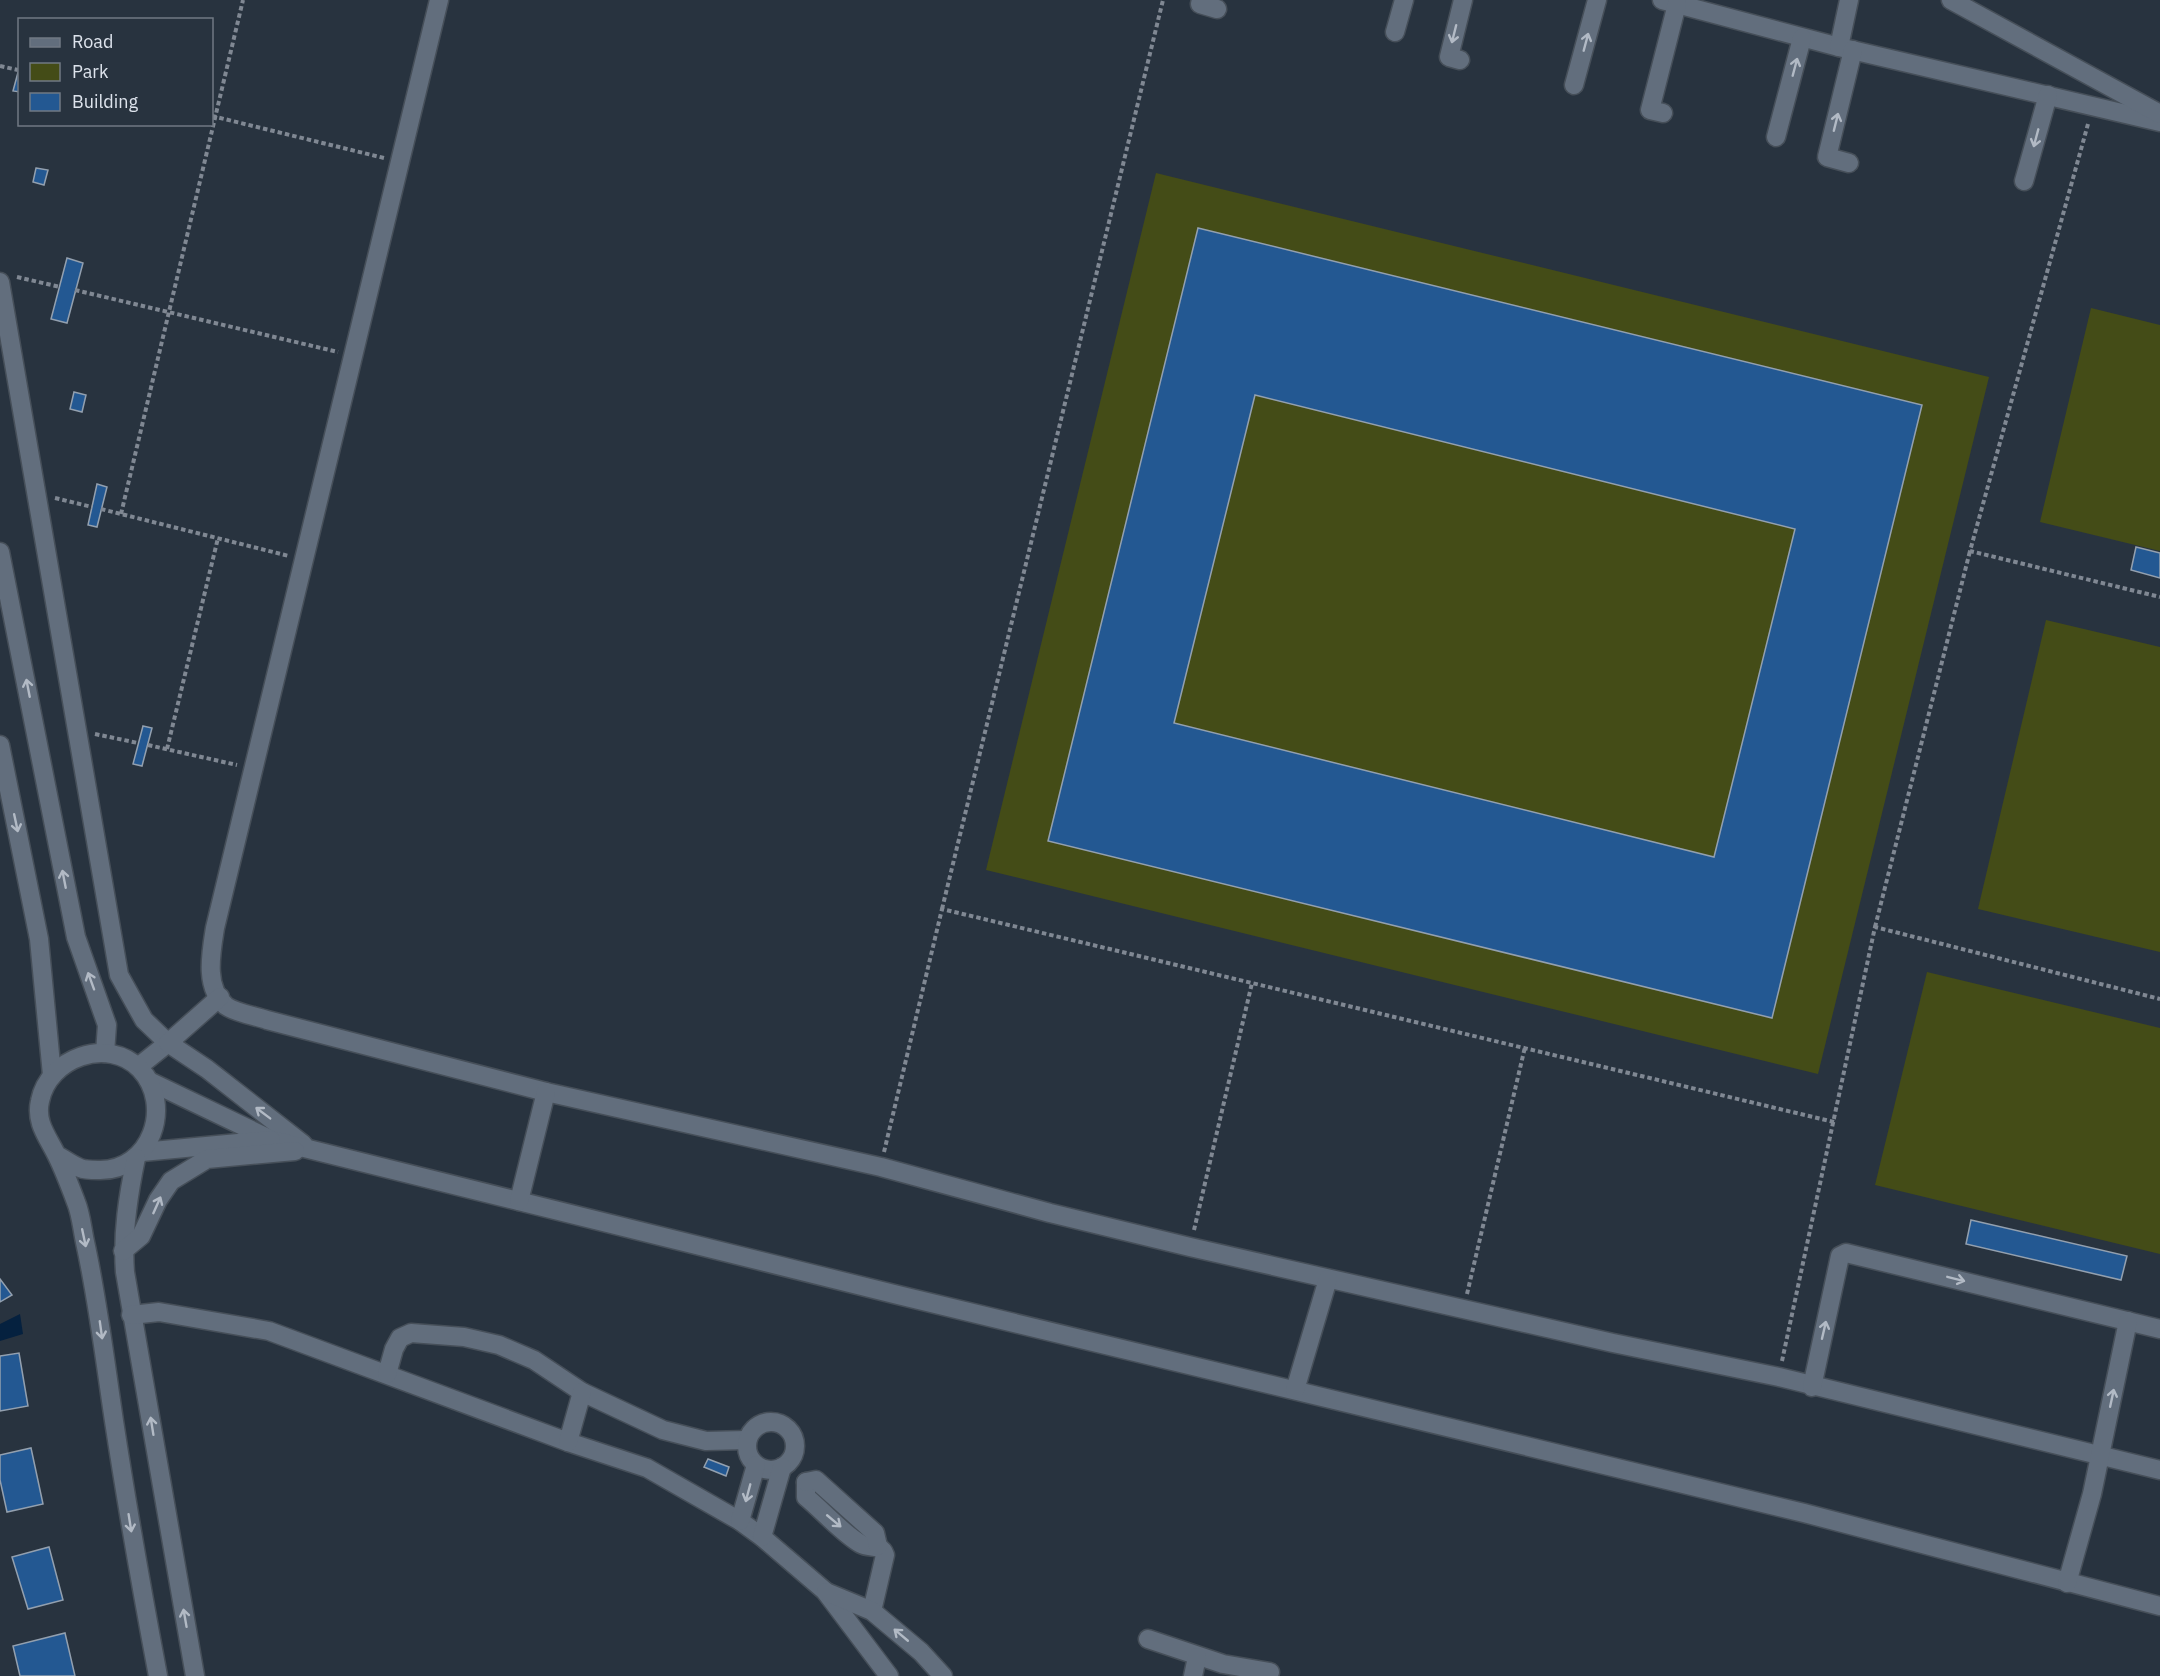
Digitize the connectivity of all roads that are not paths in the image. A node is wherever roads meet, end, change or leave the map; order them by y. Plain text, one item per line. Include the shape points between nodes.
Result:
1 (439, 0) edge
2 (1201, 0) edge
3 (1404, 0) edge
4 (1463, 0) edge
5 (1597, 0) edge
6 (1849, 0) edge
7 (1951, 0) edge
8 (1670, 2) edge
9 (1217, 9) dead end
10 (1395, 32) dead end
11 (1802, 38) junction
12 (1846, 49) junction
13 (1460, 60) dead end
14 (1574, 85) dead end
15 (2048, 95) junction
16 (1662, 113) dead end
17 (2160, 114) edge
18 (2160, 122) edge
19 (1776, 137) dead end
20 (1849, 163) dead end
21 (2024, 181) dead end
22 (5, 279) edge
23 (0, 552) edge
24 (0, 745) edge
25 (220, 998) junction
26 (168, 1042) junction
27 (105, 1053) junction
28 (144, 1074) junction
29 (52, 1075) junction
30 (546, 1092) junction
31 (273, 1140) junction
32 (309, 1149) junction
33 (57, 1155) junction
34 (139, 1155) junction
35 (519, 1201) junction
36 (123, 1251) junction
37 (1328, 1279) junction
38 (131, 1315) junction
39 (2128, 1321) junction
40 (2160, 1329) edge
41 (387, 1374) junction
42 (1812, 1387) junction
43 (1295, 1390) junction
44 (582, 1392) junction
45 (747, 1440) junction
46 (568, 1442) junction
47 (2099, 1456) junction
48 (756, 1465) junction
49 (785, 1465) junction
50 (2160, 1470) edge
51 (740, 1521) junction
52 (762, 1537) junction
53 (2067, 1583) junction
54 (825, 1591) junction
55 (2160, 1606) edge
56 (872, 1611) junction
57 (1148, 1639) dead end
58 (1197, 1656) junction
59 (1222, 1670) edge
60 (1270, 1672) dead end
61 (158, 1676) edge
62 (195, 1676) edge
63 (889, 1676) edge
64 (943, 1676) edge
65 (1193, 1676) edge

1 - 25 street via 212,947 213,990
2 - 9 street via 1200,4
3 - 10 street
4 -> 13 street via 1449,57
14 -> 5 street
6 - 12 street
7 - 17 street
8 - 11 street
8 - 16 street via 1650,110
11 - 12 street
19 -> 11 street
12 - 15 street
20 -> 12 street via 1827,158
15 - 18 street
15 -> 21 street
22 - 26 street via 36,494 118,975 144,1020
27 -> 23 street via 107,1025 76,937
24 -> 29 street via 39,939
25 - 26 street
25 - 30 street via 227,1007 267,1020
26 - 28 street
32 -> 26 street
27 - 28 street via 129,1061
27 - 29 street via 74,1057
28 - 31 street
28 - 34 street via 158,1105 155,1130
29 - 33 street via 40,1101 41,1130
30 - 35 street
30 - 37 street via 881,1167 1050,1213
31 - 32 street
31 - 34 street
32 - 35 street
36 -> 32 street via 141,1236 171,1181 207,1159
33 - 34 street via 81,1169 110,1170
33 -> 61 street via 77,1204 92,1272 132,1540
34 - 36 street via 128,1197
35 - 43 street
36 - 38 street
37 - 42 street
37 - 43 street
38 - 41 street via 159,1312 269,1331
62 -> 38 street
39 - 40 street
42 -> 39 street via 1840,1256 1846,1253
47 -> 39 street
41 - 44 street via 400,1338 411,1333 465,1337 499,1345 534,1360
41 - 46 street
42 - 47 street
43 - 53 street via 1804,1512
44 - 45 street via 663,1430 706,1441
44 - 46 street
45 - 48 street via 748,1454
45 - 49 street via 759,1424 780,1423 794,1438 795,1451
46 - 51 street via 647,1468
47 - 50 street
47 - 53 street
48 - 49 street via 768,1470
48 -> 51 street
49 - 52 street
49 - 56 street via 806,1482 806,1497 861,1544 878,1546 885,1555
51 - 52 street
52 - 54 street
53 - 55 street
54 - 56 street
54 - 63 street
64 -> 56 street
57 - 58 street
58 - 59 street
58 - 65 street
59 - 60 street

